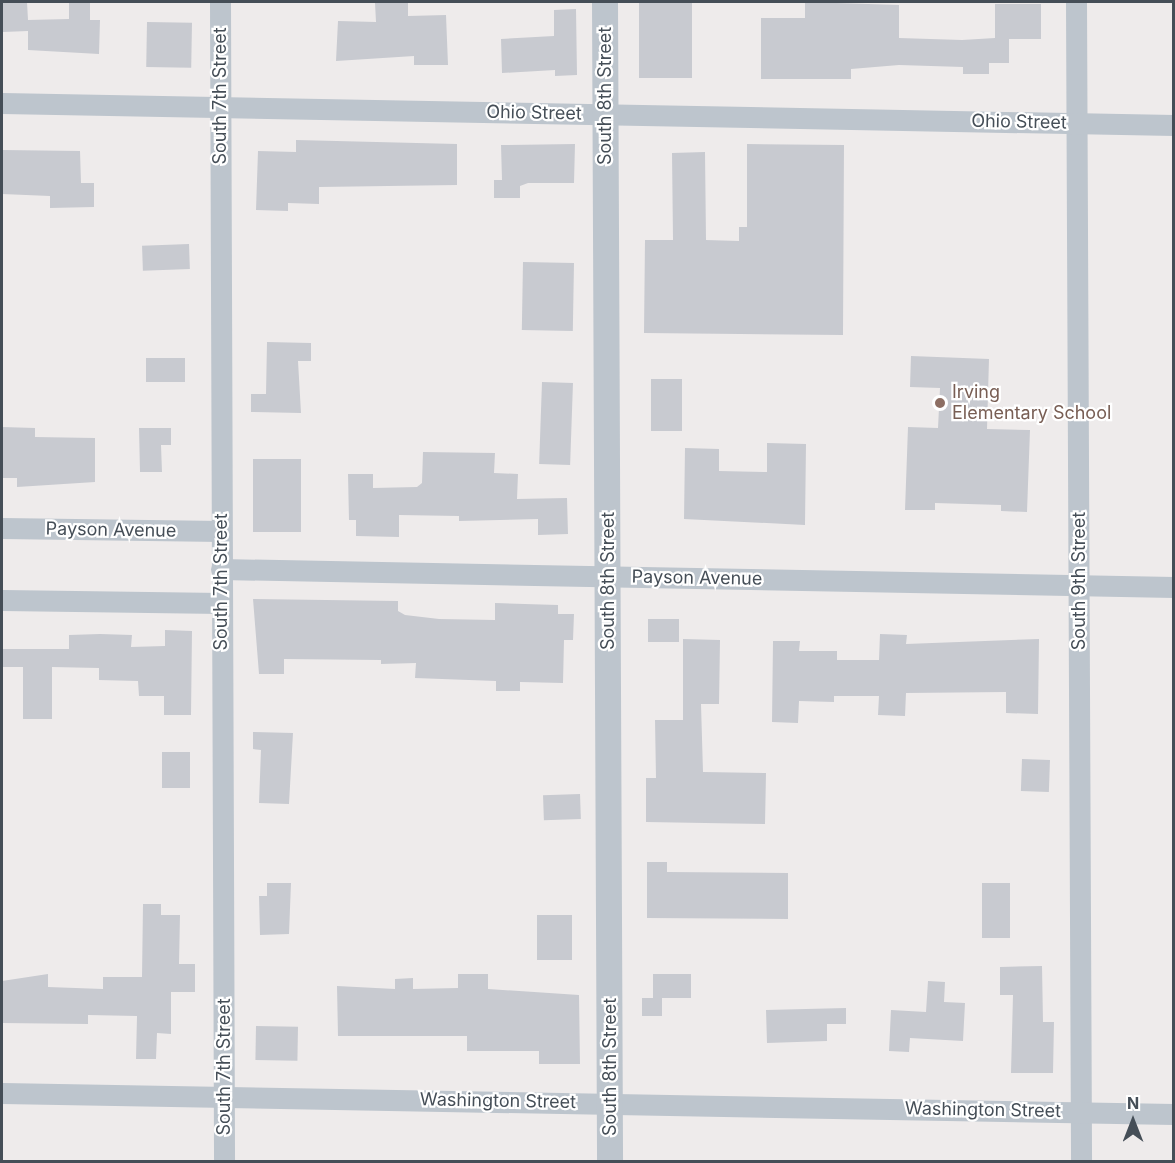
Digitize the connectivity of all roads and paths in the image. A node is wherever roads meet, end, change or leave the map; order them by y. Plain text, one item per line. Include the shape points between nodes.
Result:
1 (220, 2) edge
2 (605, 2) edge
3 (1076, 2) edge
4 (2, 103) edge
5 (220, 107) junction
6 (605, 114) junction
7 (1077, 124) junction
8 (1173, 125) edge
9 (2, 528) edge
10 (221, 531) junction
11 (221, 569) junction
12 (608, 576) junction
13 (1079, 586) junction
14 (1173, 587) edge
15 (2, 600) edge
16 (221, 603) junction
17 (2, 1092) edge
18 (224, 1097) junction
19 (610, 1104) junction
20 (1081, 1112) junction
21 (1173, 1114) edge
22 (224, 1161) edge
23 (610, 1161) edge
24 (1081, 1161) edge

1 - 5 street, South 7th Street
2 - 6 street, South 8th Street
3 - 7 street, South 9th Street
4 - 5 street, Ohio Street
5 - 6 street, Ohio Street
5 - 10 street, South 7th Street
6 - 7 street, Ohio Street
6 - 12 street, South 8th Street
7 - 8 street, Ohio Street
7 - 13 street, South 9th Street
9 - 10 street, Payson Avenue
10 - 11 street, South 7th Street
11 - 12 street, Payson Avenue
11 - 16 street, South 7th Street
12 - 13 street, Payson Avenue
12 - 19 street, South 8th Street
13 - 14 street, Payson Avenue
13 - 20 street, South 9th Street
15 - 16 street
16 - 18 street, South 7th Street
17 - 18 street, Washington Street
18 - 19 street, Washington Street
18 - 22 street, South 7th Street
19 - 20 street, Washington Street
19 - 23 street, South 8th Street
20 - 21 street, Washington Street
20 - 24 street, South 9th Street

